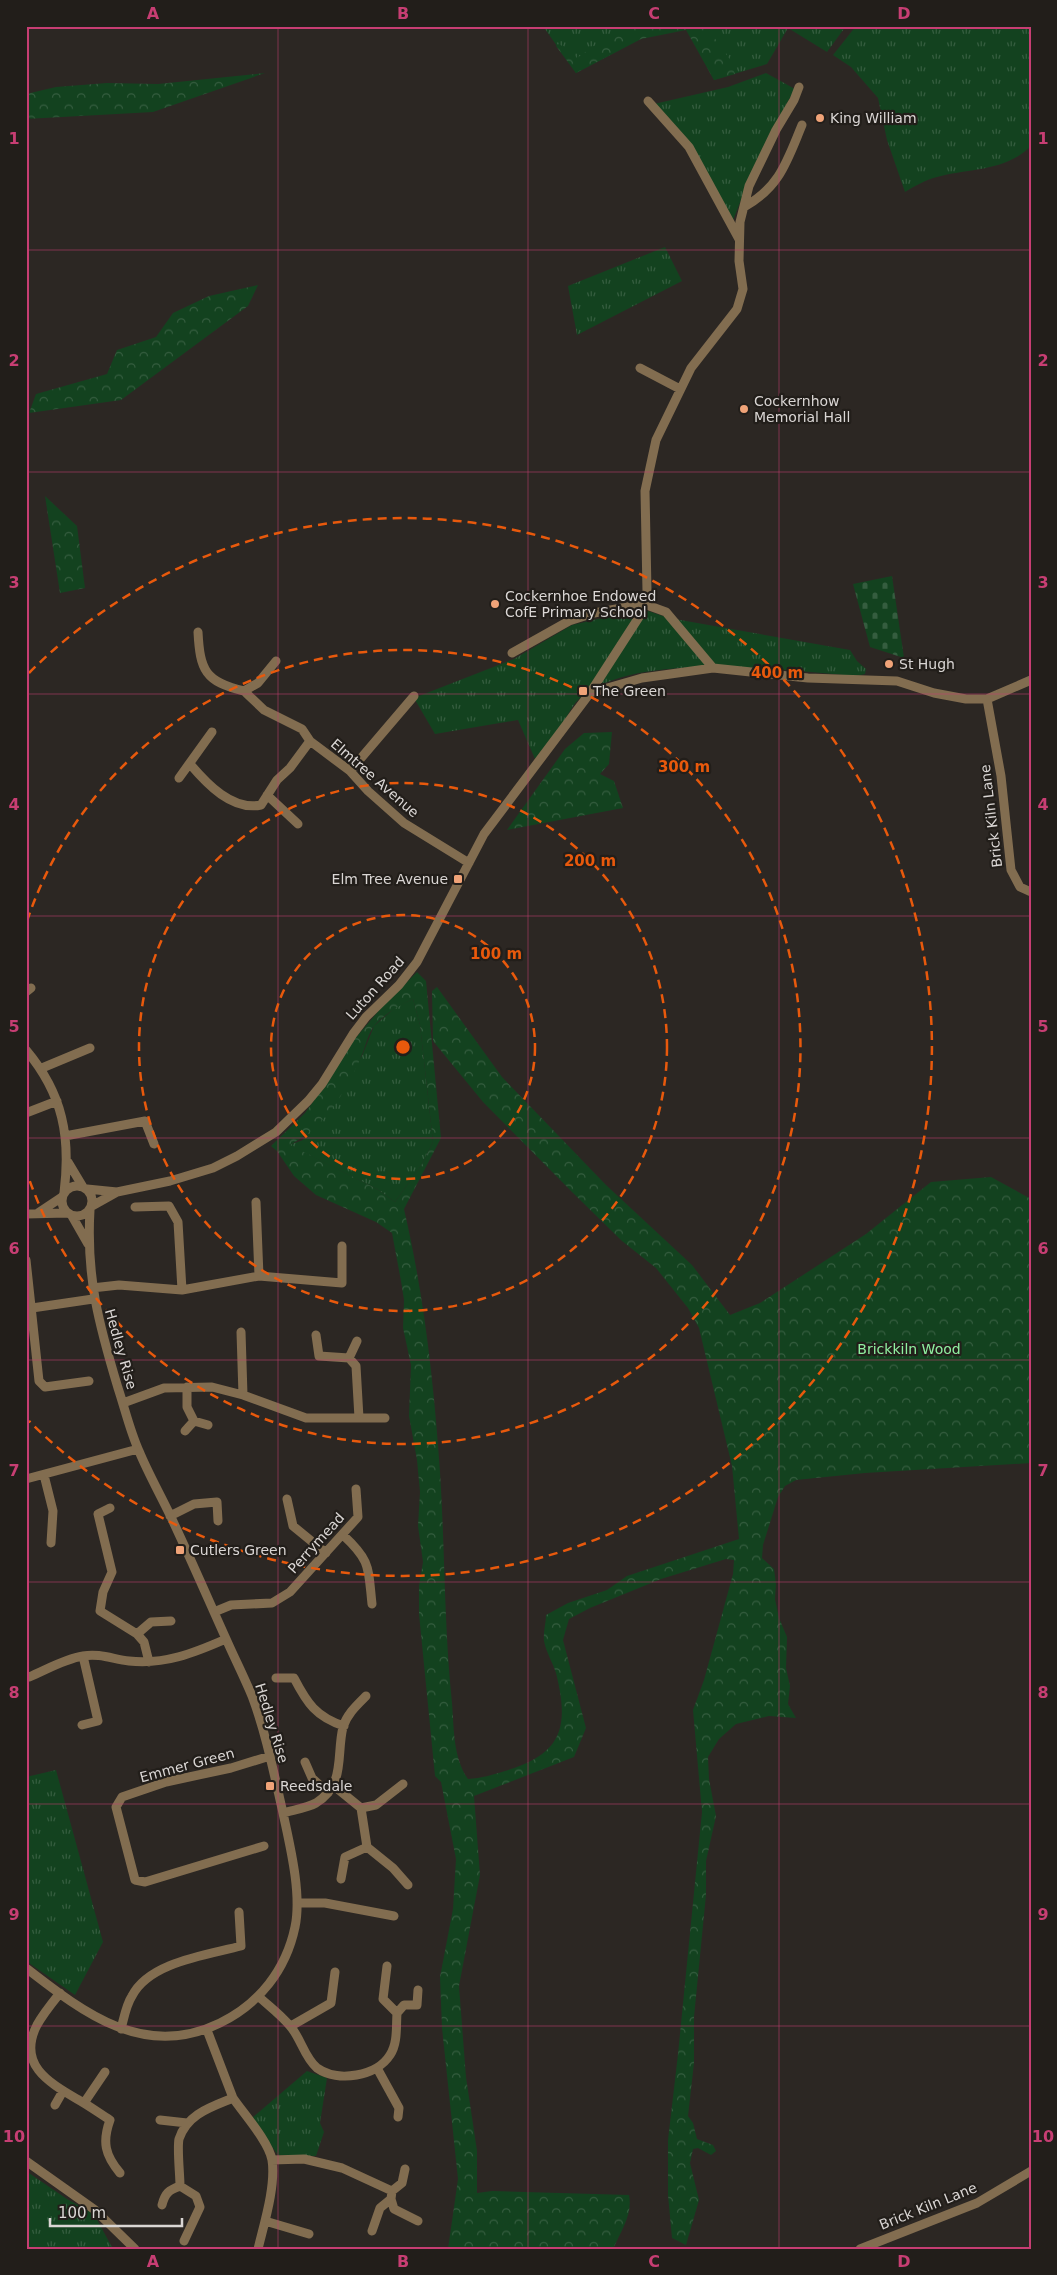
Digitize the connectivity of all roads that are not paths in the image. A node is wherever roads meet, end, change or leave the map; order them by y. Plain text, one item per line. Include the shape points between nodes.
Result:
1 (799, 87) dead end
2 (648, 101) dead end
3 (802, 125) dead end
4 (744, 207) junction
5 (739, 239) junction
6 (640, 368) dead end
7 (680, 389) junction
8 (644, 604) junction
9 (198, 632) dead end
10 (512, 654) dead end
11 (276, 661) dead end
12 (713, 668) junction
13 (1031, 680) edge
14 (244, 691) junction
15 (590, 693) junction
16 (414, 696) dead end
17 (986, 699) junction
18 (212, 732) dead end
19 (310, 741) junction
20 (190, 764) junction
21 (350, 770) junction
22 (179, 778) dead end
23 (267, 795) junction
24 (298, 824) dead end
25 (469, 862) junction
26 (1031, 892) edge
27 (90, 1048) dead end
28 (26, 1050) edge
29 (42, 1068) junction
30 (57, 1101) junction
31 (26, 1113) edge
32 (65, 1136) junction
33 (154, 1144) dead end
34 (68, 1162) junction
35 (85, 1188) junction
36 (117, 1192) junction
37 (63, 1195) junction
38 (256, 1202) dead end
39 (135, 1207) dead end
40 (91, 1208) junction
41 (38, 1213) junction
42 (26, 1214) edge
43 (70, 1215) junction
44 (88, 1244) junction
45 (342, 1246) dead end
46 (26, 1260) edge
47 (259, 1276) junction
48 (92, 1288) junction
49 (182, 1290) junction
50 (93, 1299) junction
51 (32, 1308) junction
52 (241, 1332) dead end
53 (316, 1335) dead end
54 (357, 1341) dead end
55 (350, 1358) junction
56 (89, 1382) dead end
57 (186, 1387) junction
58 (243, 1395) junction
59 (123, 1403) junction
60 (359, 1418) junction
61 (385, 1418) dead end
62 (194, 1421) junction
63 (208, 1425) dead end
64 (185, 1431) dead end
65 (138, 1449) junction
66 (44, 1475) junction
67 (26, 1479) edge
68 (356, 1489) dead end
69 (287, 1499) dead end
70 (110, 1508) dead end
71 (170, 1516) junction
72 (218, 1521) dead end
73 (343, 1535) junction
74 (51, 1543) dead end
75 (326, 1553) junction
76 (372, 1604) dead end
77 (214, 1612) junction
78 (171, 1621) dead end
79 (137, 1634) junction
80 (226, 1639) junction
81 (83, 1656) junction
82 (149, 1662) junction
83 (27, 1677) edge
84 (276, 1678) dead end
85 (366, 1696) dead end
86 (82, 1725) dead end
87 (344, 1726) junction
88 (270, 1756) junction
89 (305, 1762) dead end
90 (403, 1784) dead end
91 (331, 1790) junction
92 (361, 1808) junction
93 (283, 1813) junction
94 (264, 1846) dead end
95 (367, 1846) junction
96 (341, 1879) dead end
97 (408, 1885) dead end
98 (297, 1903) junction
99 (239, 1912) dead end
100 (394, 1916) dead end
101 (387, 1966) dead end
102 (26, 1968) edge
103 (335, 1972) dead end
104 (418, 1990) dead end
105 (60, 1993) junction
106 (259, 1996) junction
107 (396, 2013) junction
108 (291, 2026) junction
109 (121, 2029) junction
110 (206, 2030) junction
111 (29, 2042) edge
112 (377, 2068) junction
113 (105, 2072) dead end
114 (63, 2091) junction
115 (233, 2098) junction
116 (84, 2103) junction
117 (55, 2105) dead end
118 (398, 2117) dead end
119 (160, 2120) dead end
120 (187, 2123) junction
121 (272, 2160) junction
122 (26, 2161) edge
123 (405, 2170) dead end
124 (1031, 2171) edge
125 (120, 2173) dead end
126 (180, 2186) junction
127 (391, 2195) junction
128 (162, 2205) dead end
129 (265, 2221) junction
130 (418, 2221) dead end
131 (372, 2231) dead end
132 (309, 2234) dead end
133 (184, 2241) dead end
134 (135, 2249) edge
135 (258, 2249) edge
136 (860, 2249) edge

1 - 4 street via 757,170
2 - 5 street via 689,147
3 - 4 street via 774,184 760,198
4 - 5 street
5 - 7 street, Luton Road via 743,289 737,309 691,368
6 - 7 street
7 - 8 street, Luton Road via 656,440 645,491 647,591
8 - 10 street via 569,621
8 - 12 street via 666,612
8 - 15 street, Luton Road
9 - 14 street via 199,659 215,682
11 - 14 street via 258,683
12 - 15 street via 636,679
12 - 17 street via 808,678 897,681 950,698
13 - 17 street
14 - 19 street, Elmtree Avenue via 264,710 302,728
15 - 25 street, Luton Road via 504,806
16 - 21 street
17 - 26 street, Brick Kiln Lane via 1001,776 1011,870 1020,888
18 - 20 street
19 - 21 street, Elmtree Avenue
19 - 23 street
20 - 22 street
20 - 23 street via 205,782 229,799 249,807 260,805
21 - 25 street, Elmtree Avenue via 404,823
23 - 24 street
25 - 36 street, Luton Road via 417,962 400,985 352,1034 322,1084 293,1118 264,1140 213,1168
27 - 29 street
28 - 29 street
29 - 30 street
30 - 31 street
30 - 32 street
32 - 33 street via 145,1122
32 - 34 street
34 - 35 street
34 - 37 street
35 - 36 street
35 - 37 street via 70,1188
35 - 40 street via 92,1199
36 - 40 street
37 - 41 street
37 - 43 street via 62,1206
38 - 47 street
39 - 49 street via 170,1206 178,1222
40 - 43 street via 82,1216
40 - 44 street, Hedley Rise
41 - 42 street
41 - 43 street
43 - 44 street, Hedley Rise
44 - 48 street, Hedley Rise
45 - 47 street via 342,1283
46 - 51 street
47 - 49 street
48 - 49 street via 119,1285
48 - 50 street, Hedley Rise
50 - 51 street
50 - 59 street, Hedley Rise
51 - 56 street via 39,1381 45,1387
52 - 58 street
53 - 55 street via 319,1356
54 - 55 street
55 - 60 street via 356,1366
57 - 58 street via 212,1387
57 - 59 street via 164,1388
57 - 62 street via 187,1407
58 - 60 street via 306,1418
59 - 65 street, Hedley Rise
60 - 61 street
62 - 63 street
62 - 64 street
65 - 66 street
65 - 71 street, Hedley Rise
66 - 67 street
66 - 74 street via 53,1511
68 - 73 street, Perrymead via 358,1517
69 - 75 street via 293,1526
70 - 79 street via 98,1514 112,1572 103,1592 100,1611
71 - 72 street via 194,1504 217,1502
71 - 77 street, Hedley Rise
73 - 75 street, Perrymead
73 - 76 street via 362,1552 369,1570
75 - 77 street, Perrymead via 290,1592 272,1603 231,1604
77 - 80 street, Hedley Rise
78 - 79 street via 151,1622
79 - 82 street via 144,1642
80 - 82 street via 173,1660
80 - 88 street, Hedley Rise via 252,1696
81 - 82 street
81 - 83 street
81 - 86 street via 98,1721
84 - 87 street via 294,1678 305,1701 326,1720
85 - 87 street via 352,1709
87 - 91 street
88 - 93 street, Hedley Rise
88 - 94 street, Emmer Green via 166,1782 122,1797 116,1807 135,1880 145,1882
89 - 91 street via 312,1778
90 - 92 street via 376,1805
91 - 92 street
91 - 93 street via 314,1804
92 - 95 street
93 - 98 street, Hedley Rise
95 - 96 street via 345,1857
95 - 97 street
98 - 100 street via 325,1903
98 - 106 street, Hedley Rise via 288,1952 276,1976
99 - 109 street via 241,1946 178,1963 152,1974 132,1995
101 - 107 street via 383,1999
102 - 105 street, Hedley Rise
103 - 108 street via 331,2003
104 - 107 street via 417,2005 404,2005
105 - 109 street, Hedley Rise via 88,2014
105 - 111 street
106 - 108 street
106 - 110 street, Hedley Rise via 236,2015
107 - 112 street via 396,2039 390,2054
108 - 112 street via 307,2056 318,2068 354,2076
109 - 110 street, Hedley Rise via 146,2035 181,2036
110 - 115 street
111 - 114 street via 37,2069
112 - 118 street via 399,2108
113 - 116 street
114 - 116 street
114 - 117 street
115 - 120 street via 198,2113
115 - 121 street
116 - 125 street via 110,2120 105,2134 108,2158
119 - 120 street
120 - 126 street via 179,2140
121 - 127 street via 304,2158 342,2168
121 - 129 street
122 - 134 street via 96,2210
123 - 127 street via 402,2183
124 - 136 street, Brick Kiln Lane via 977,2202
126 - 128 street via 169,2190
126 - 133 street via 196,2196 200,2207
127 - 130 street via 394,2209
127 - 131 street via 380,2208
129 - 132 street
129 - 135 street

